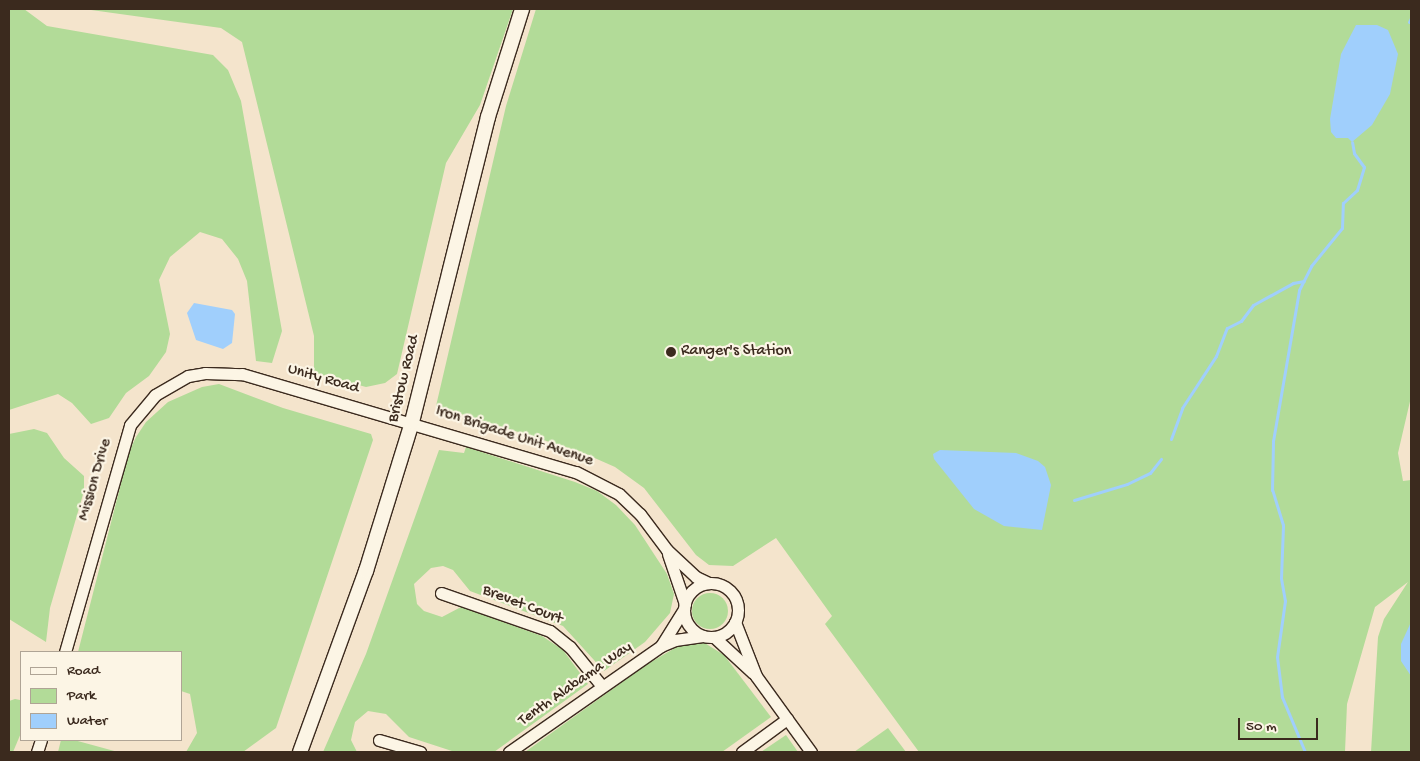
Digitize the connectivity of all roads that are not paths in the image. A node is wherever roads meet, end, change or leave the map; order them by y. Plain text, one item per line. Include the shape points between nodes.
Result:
1 (522, 9) edge
2 (223, 372) joint
3 (412, 422) junction
4 (666, 550) junction
5 (709, 583) junction
6 (441, 594) dead end
7 (684, 606) junction
8 (735, 622) junction
9 (709, 637) junction
10 (661, 646) junction
11 (65, 651) edge
12 (756, 676) junction
13 (601, 685) junction
14 (787, 719) junction
15 (379, 740) dead end
16 (300, 752) edge
17 (420, 752) edge
18 (509, 752) edge
19 (742, 752) edge
20 (811, 752) edge

1 - 3 main road, Bristow Road via 488,117
2 - 3 street, Unity Road via 242,374
2 - 11 street, Mission Drive via 188,376 172,384 155,395 130,425
3 - 4 street, Iron Brigade Unit Avenue via 597,481 619,494 640,514
3 - 16 main road, Bristow Road via 366,571
4 - 5 street, Iron Brigade Unit Avenue via 687,570
4 - 7 street, Iron Brigade Unit Avenue
5 - 7 street via 694,589
5 - 8 street via 720,585 734,596 738,610
6 - 13 street, Brevet Court via 550,631 570,647
7 - 9 street via 690,628
7 - 10 street, Tenth Alabama Way
8 - 9 street via 730,630
8 - 12 street
9 - 10 street, Tenth Alabama Way via 675,640
9 - 12 street
10 - 13 street, Tenth Alabama Way
12 - 14 street
13 - 18 street, Tenth Alabama Way
14 - 19 street
14 - 20 street
15 - 17 street

